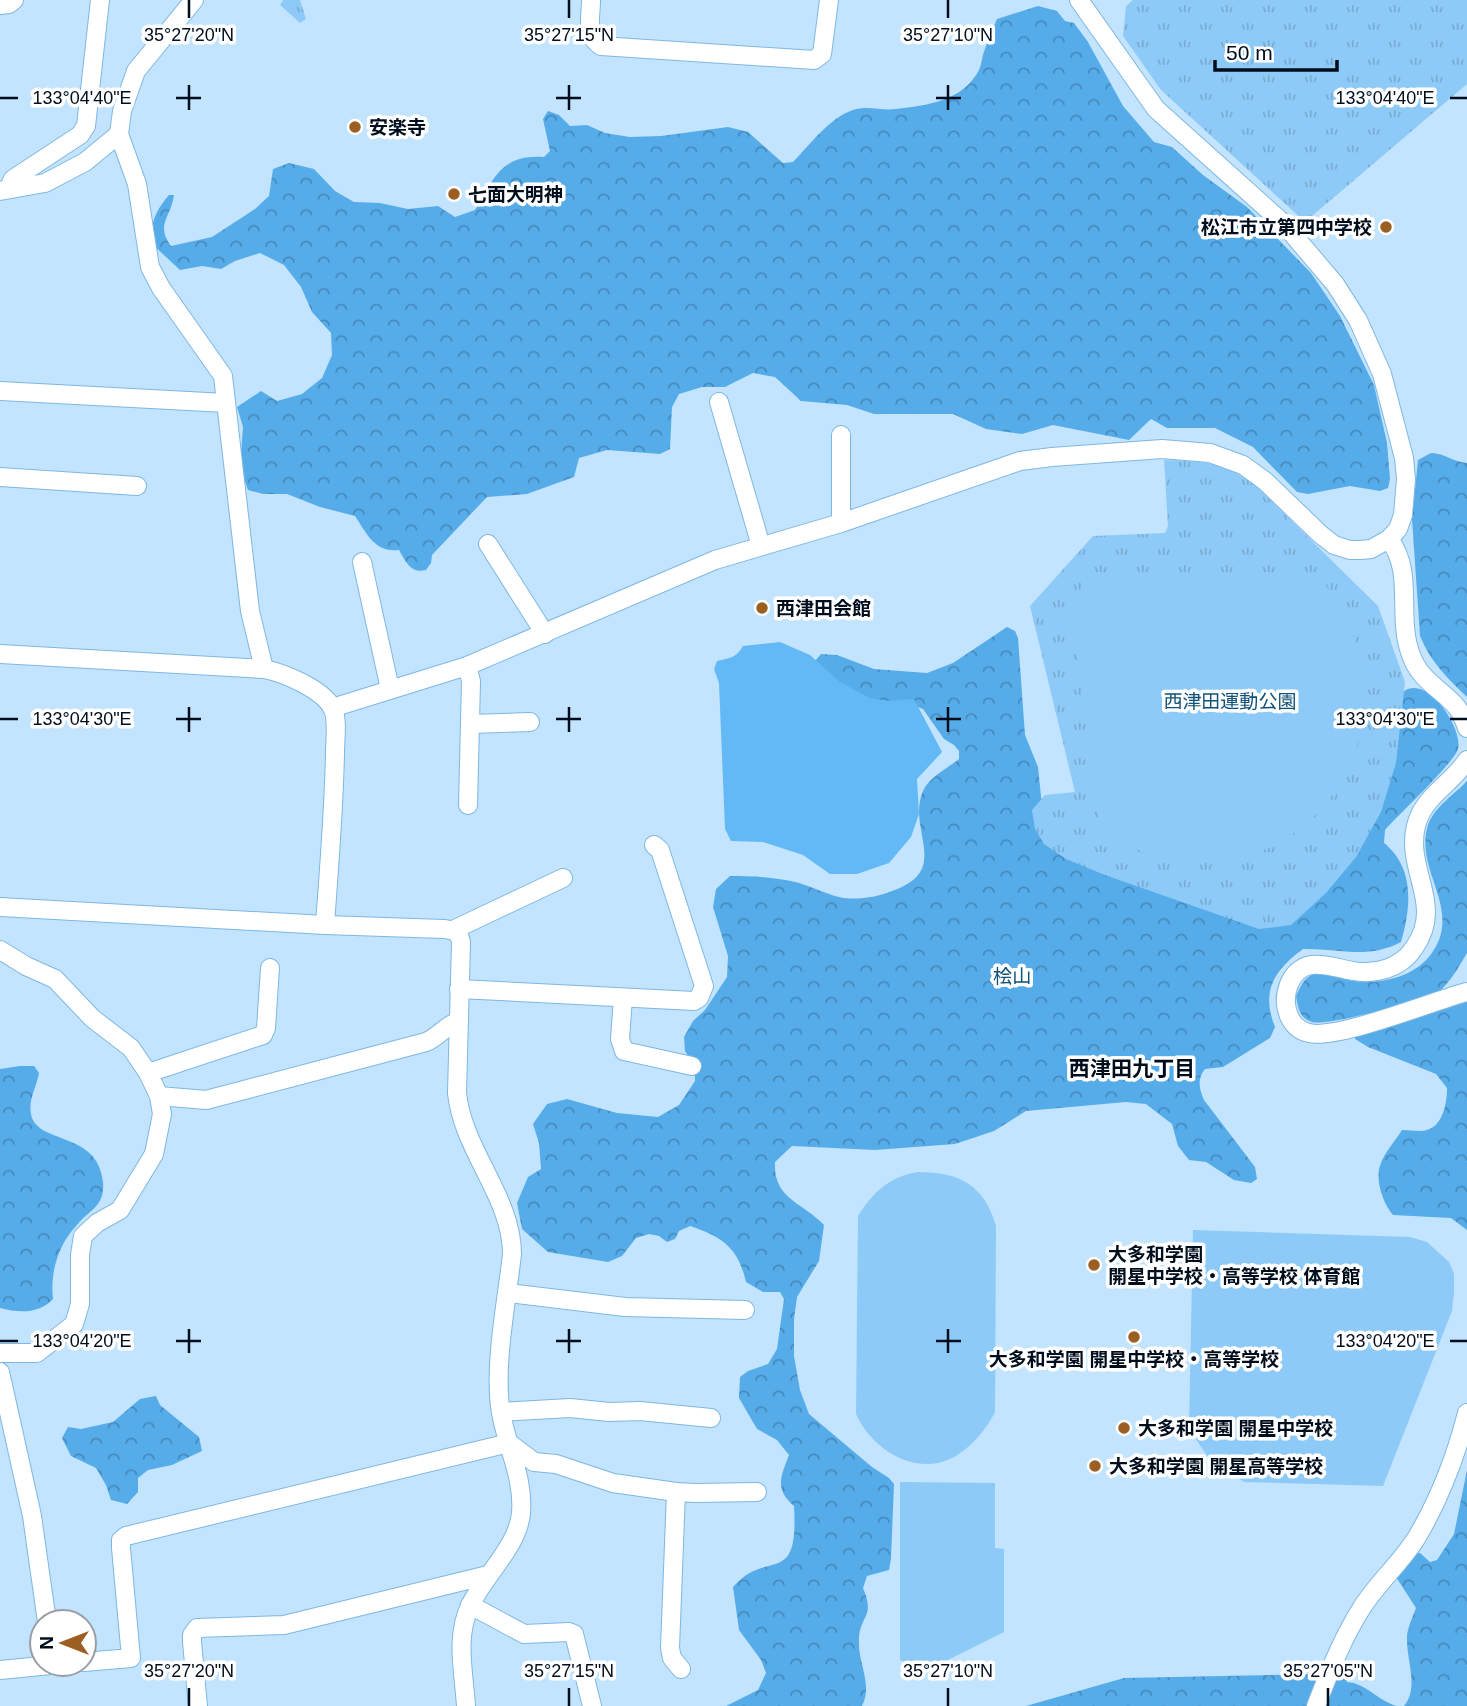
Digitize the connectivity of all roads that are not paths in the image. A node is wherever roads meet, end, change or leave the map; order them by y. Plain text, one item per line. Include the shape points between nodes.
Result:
1 (14, 0) edge
2 (100, 0) edge
3 (194, 0) edge
4 (592, 0) edge
5 (829, 0) edge
6 (1079, 0) edge
7 (0, 5) edge
8 (119, 134) junction
9 (0, 172) edge
10 (5, 190) edge
11 (0, 391) edge
12 (719, 402) dead end
13 (226, 403) junction
14 (841, 435) dead end
15 (0, 477) edge
16 (137, 486) dead end
17 (841, 523) junction
18 (1389, 539) junction
19 (488, 544) dead end
20 (761, 546) junction
21 (362, 562) dead end
22 (545, 634) junction
23 (0, 654) edge
24 (467, 666) junction
25 (264, 668) junction
26 (390, 689) junction
27 (332, 708) junction
28 (530, 722) dead end
29 (470, 724) junction
30 (1467, 728) edge
31 (1467, 760) edge
32 (468, 805) dead end
33 (654, 845) dead end
34 (564, 878) dead end
35 (0, 907) edge
36 (325, 925) junction
37 (453, 930) junction
38 (0, 950) edge
39 (270, 968) dead end
40 (459, 989) junction
41 (1467, 992) edge
42 (623, 998) junction
43 (459, 1021) junction
44 (692, 1066) dead end
45 (148, 1073) junction
46 (159, 1096) junction
47 (508, 1293) junction
48 (745, 1310) dead end
49 (0, 1353) edge
50 (0, 1372) edge
51 (500, 1412) junction
52 (1467, 1413) edge
53 (711, 1418) dead end
54 (509, 1443) junction
55 (677, 1492) junction
56 (757, 1492) dead end
57 (488, 1575) junction
58 (470, 1605) junction
59 (45, 1608) edge
60 (98, 1661) edge
61 (28, 1667) edge
62 (681, 1669) dead end
63 (0, 1670) edge
64 (198, 1706) edge
65 (466, 1706) edge
66 (592, 1706) edge
67 (1316, 1706) edge

1 - 7 street
2 - 10 street via 86,126 80,135 13,178
3 - 8 street via 136,71
4 - 5 street via 590,31 601,46 814,60 822,54
6 - 18 street via 1156,109 1284,224 1335,284 1358,320 1382,374 1404,458 1403,515
8 - 10 street via 85,162 45,183
8 - 13 street via 137,184 150,267 223,376
9 - 10 street
11 - 13 street
12 - 20 street
13 - 25 street via 250,611
14 - 17 street
15 - 16 street
17 - 18 street via 1020,461 1184,450 1243,465 1334,545 1362,550
17 - 20 street
18 - 30 street via 1402,563 1403,612 1411,656 1427,680 1454,704
19 - 22 street
20 - 22 street via 688,570
21 - 26 street
22 - 24 street
23 - 25 street
24 - 26 street
24 - 29 street
25 - 27 street via 297,681
26 - 27 street
27 - 36 street via 335,782
28 - 29 street
29 - 32 street
31 - 41 street via 1421,810 1415,826 1413,842 1427,913 1426,927 1412,952 1402,963 1380,971 1304,967 1287,987 1286,1004 1300,1030 1320,1034
33 - 42 street via 660,850 704,986 694,1001
34 - 37 street
35 - 36 street
36 - 37 street
37 - 40 street via 461,942
38 - 45 street via 55,979 92,1018 131,1048
39 - 45 street via 263,1035
40 - 42 street
40 - 43 street
42 - 44 street via 620,1039 625,1051
43 - 46 street via 426,1042 206,1100
43 - 47 street via 458,1109 511,1238
45 - 46 street
46 - 49 street via 162,1114 154,1154 120,1210 83,1236 80,1304 74,1324 37,1353
47 - 48 street via 625,1307
47 - 51 street via 498,1378
50 - 59 street via 32,1516
51 - 53 street via 570,1408
51 - 54 street
52 - 67 street via 1442,1487 1416,1538 1362,1609
54 - 55 street via 534,1462 556,1464 613,1483
54 - 57 street via 521,1491 520,1520
54 - 60 street via 125,1536 121,1548 131,1658
55 - 56 street
55 - 62 street via 670,1648 671,1658
57 - 58 street
57 - 64 street via 284,1625 197,1628 192,1642
58 - 65 street via 461,1637
58 - 66 street via 524,1634 574,1634
61 - 63 street

